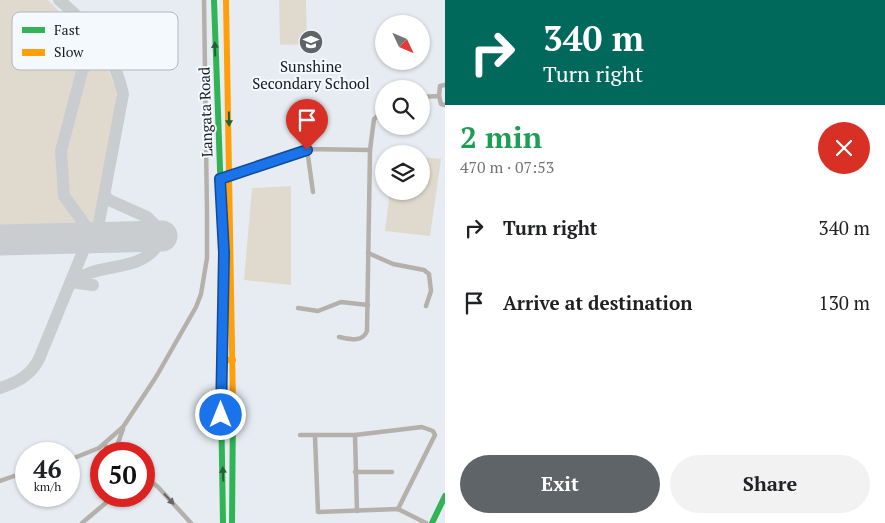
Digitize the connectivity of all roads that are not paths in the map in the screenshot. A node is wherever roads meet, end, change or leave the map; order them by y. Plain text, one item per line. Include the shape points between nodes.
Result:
1 (204, 0) edge
2 (214, 0) edge
3 (226, 0) edge
4 (445, 85) edge
5 (430, 96) edge
6 (439, 96) junction
7 (445, 105) edge
8 (375, 118) edge
9 (307, 150) junction
10 (370, 150) junction
11 (230, 178) junction
12 (220, 179) junction
13 (313, 192) dead end
14 (368, 253) junction
15 (368, 304) junction
16 (426, 306) dead end
17 (298, 308) dead end
18 (340, 338) dead end
19 (221, 360) junction
20 (233, 360) junction
21 (221, 398) junction
22 (233, 398) junction
23 (123, 427) junction
24 (354, 434) junction
25 (300, 436) dead end
26 (315, 436) junction
27 (106, 442) edge
28 (118, 442) edge
29 (355, 472) junction
30 (392, 472) dead end
31 (15, 476) edge
32 (0, 480) edge
33 (155, 485) edge
34 (445, 496) edge
35 (102, 507) edge
36 (398, 509) junction
37 (357, 511) junction
38 (221, 521) edge
39 (85, 522) edge
40 (191, 523) edge
41 (232, 523) edge
42 (426, 523) edge
43 (432, 523) edge

1 - 23 street via 207,258 203,282 196,307 139,406
12 -> 2 main road, Langata Road
3 -> 11 main road, Langata Road
4 - 6 street via 439,88
5 - 6 street
6 - 7 street via 441,104
8 - 10 street
9 - 10 street
9 - 11 street
9 - 13 street
10 - 14 street
11 - 12 street
11 - 20 main road, Langata Road
12 - 19 main road, Langata Road via 224,253
14 - 15 street
14 - 16 street via 429,274 431,292
15 - 17 street via 340,302 318,311
15 - 18 street via 366,335 357,340
19 - 20 main road
19 - 21 main road, Langata Road
20 - 22 main road, Langata Road
21 - 22 main road
38 -> 21 main road, Langata Road
22 - 41 main road, Langata Road
23 - 27 street
23 - 28 street
24 - 26 street
24 - 29 street
24 - 36 street via 422,426 435,433
25 - 26 street
26 - 37 street via 317,510
29 - 30 street
29 - 37 street
31 - 32 street
33 -> 40 street
34 - 43 main road
35 - 39 street
36 - 37 street
36 - 42 street

